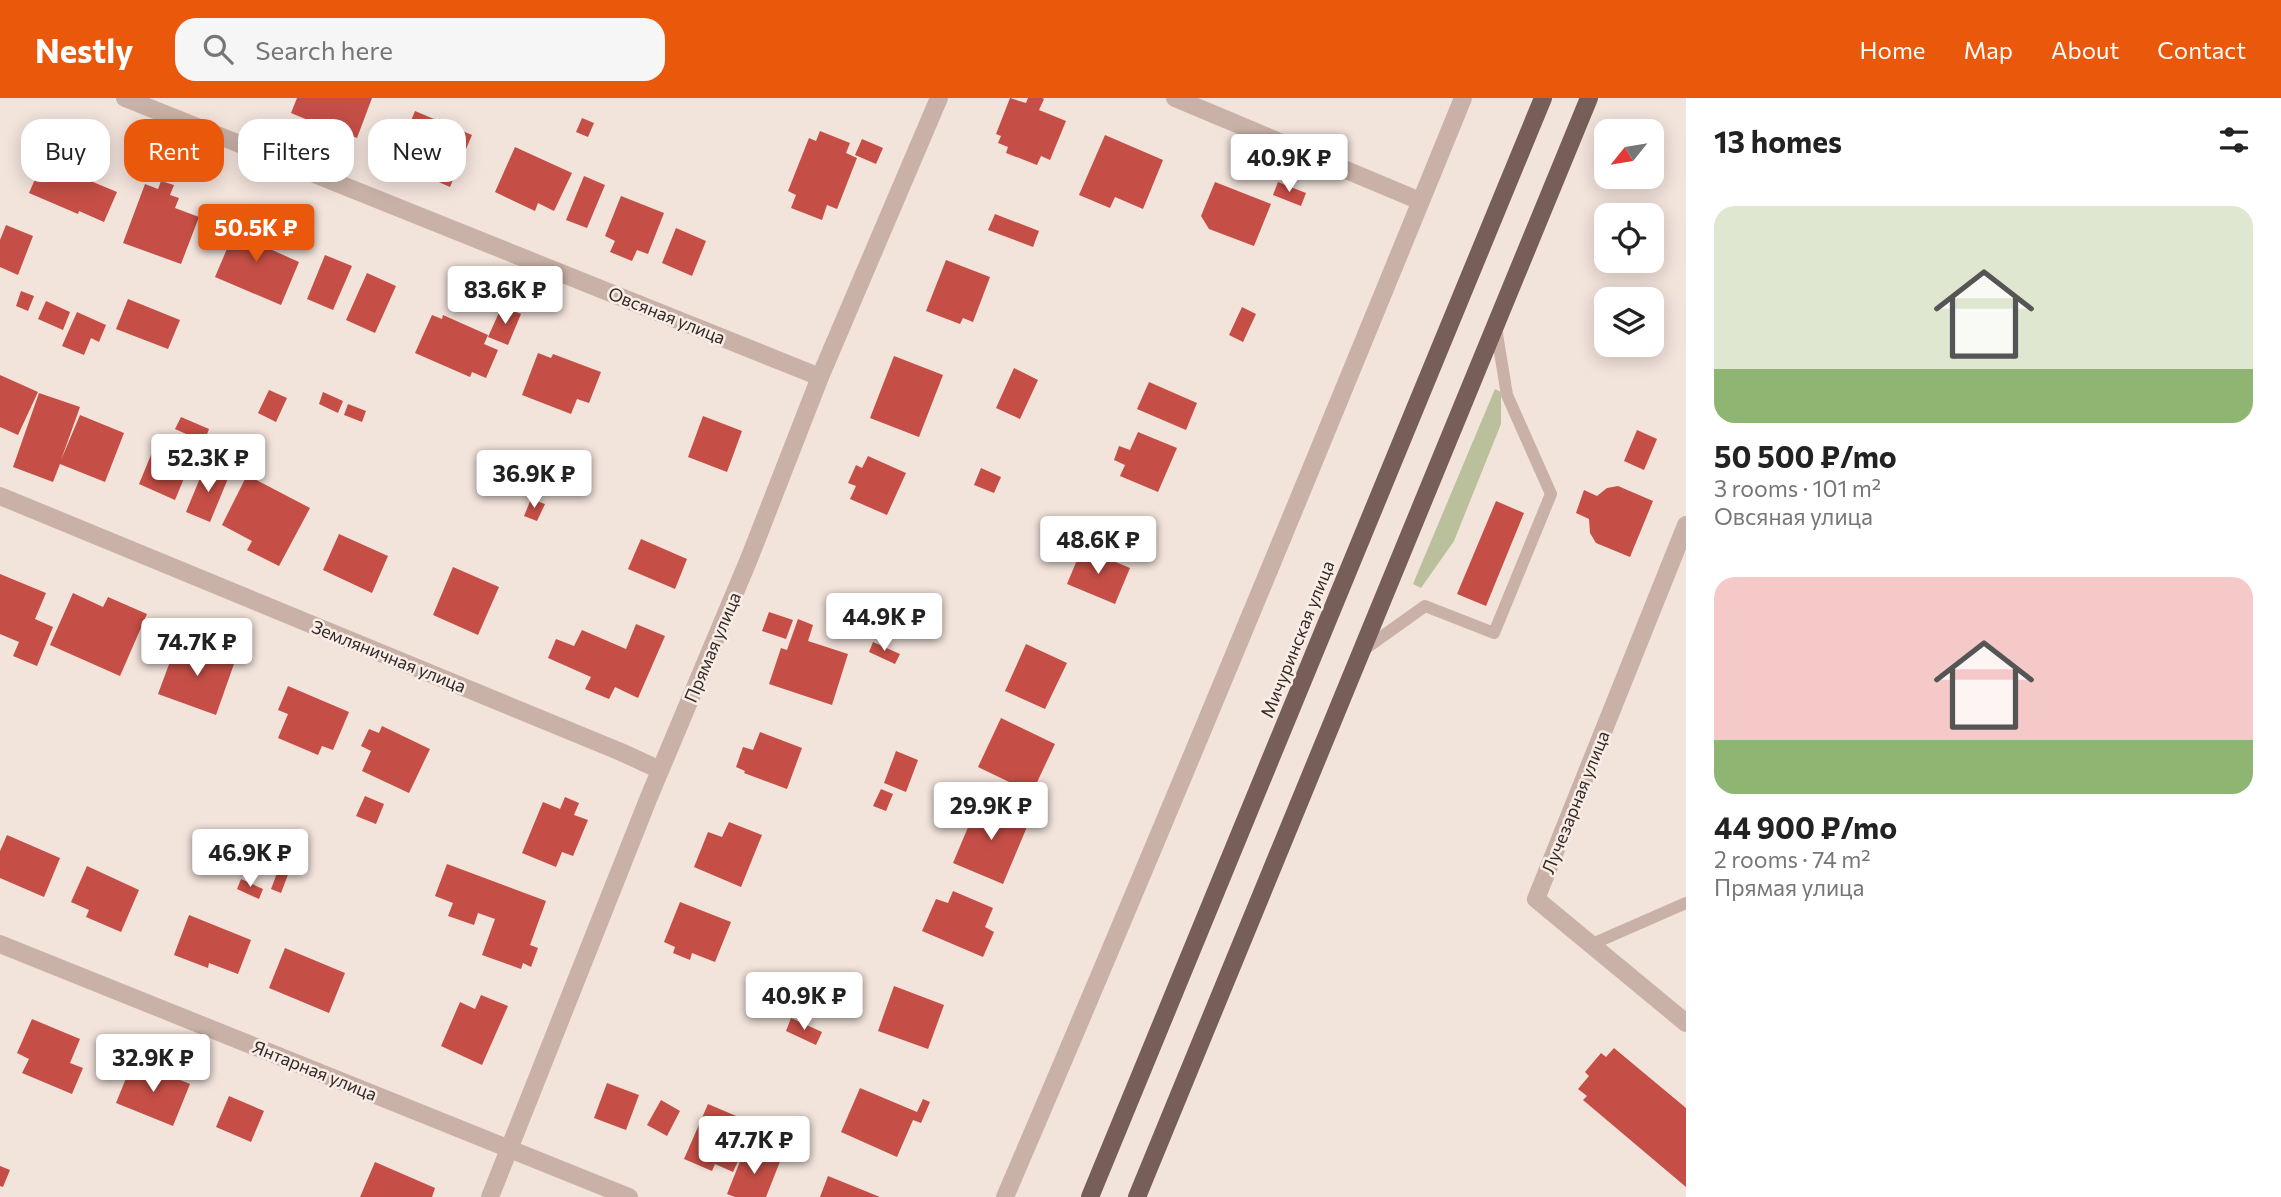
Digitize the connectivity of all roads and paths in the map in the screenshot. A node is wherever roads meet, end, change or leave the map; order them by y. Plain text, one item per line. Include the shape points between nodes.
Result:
1 (125, 98) edge
2 (939, 98) edge
3 (1175, 98) edge
4 (1463, 98) edge
5 (1544, 98) edge
6 (1589, 98) edge
7 (1420, 201) junction
8 (1496, 327) junction
9 (820, 377) junction
10 (0, 496) edge
11 (1686, 525) edge
12 (1359, 653) junction
13 (660, 770) junction
14 (1686, 903) edge
15 (0, 944) edge
16 (1590, 945) junction
17 (1686, 1023) edge
18 (509, 1147) junction
19 (489, 1197) edge
20 (629, 1197) edge
21 (1006, 1197) edge
22 (1090, 1197) edge
23 (1137, 1197) edge

1 - 9 street, Овсяная улица
2 - 9 street, Прямая улица
3 - 7 street
4 - 7 street
5 - 22 main road, Мичуринская улица
6 - 8 main road
7 - 21 street via 1362,350
8 - 12 main road
8 - 12 lane via 1507,395 1551,494 1494,633 1425,606
9 - 13 street, Прямая улица
10 - 13 street, Земляничная улица
11 - 16 street, Лучезарная улица via 1536,899
12 - 23 main road
13 - 18 street, Прямая улица
14 - 16 lane
15 - 18 street, Янтарная улица
16 - 17 street, Лучезарная улица
18 - 19 street, Прямая улица
18 - 20 street, Янтарная улица

